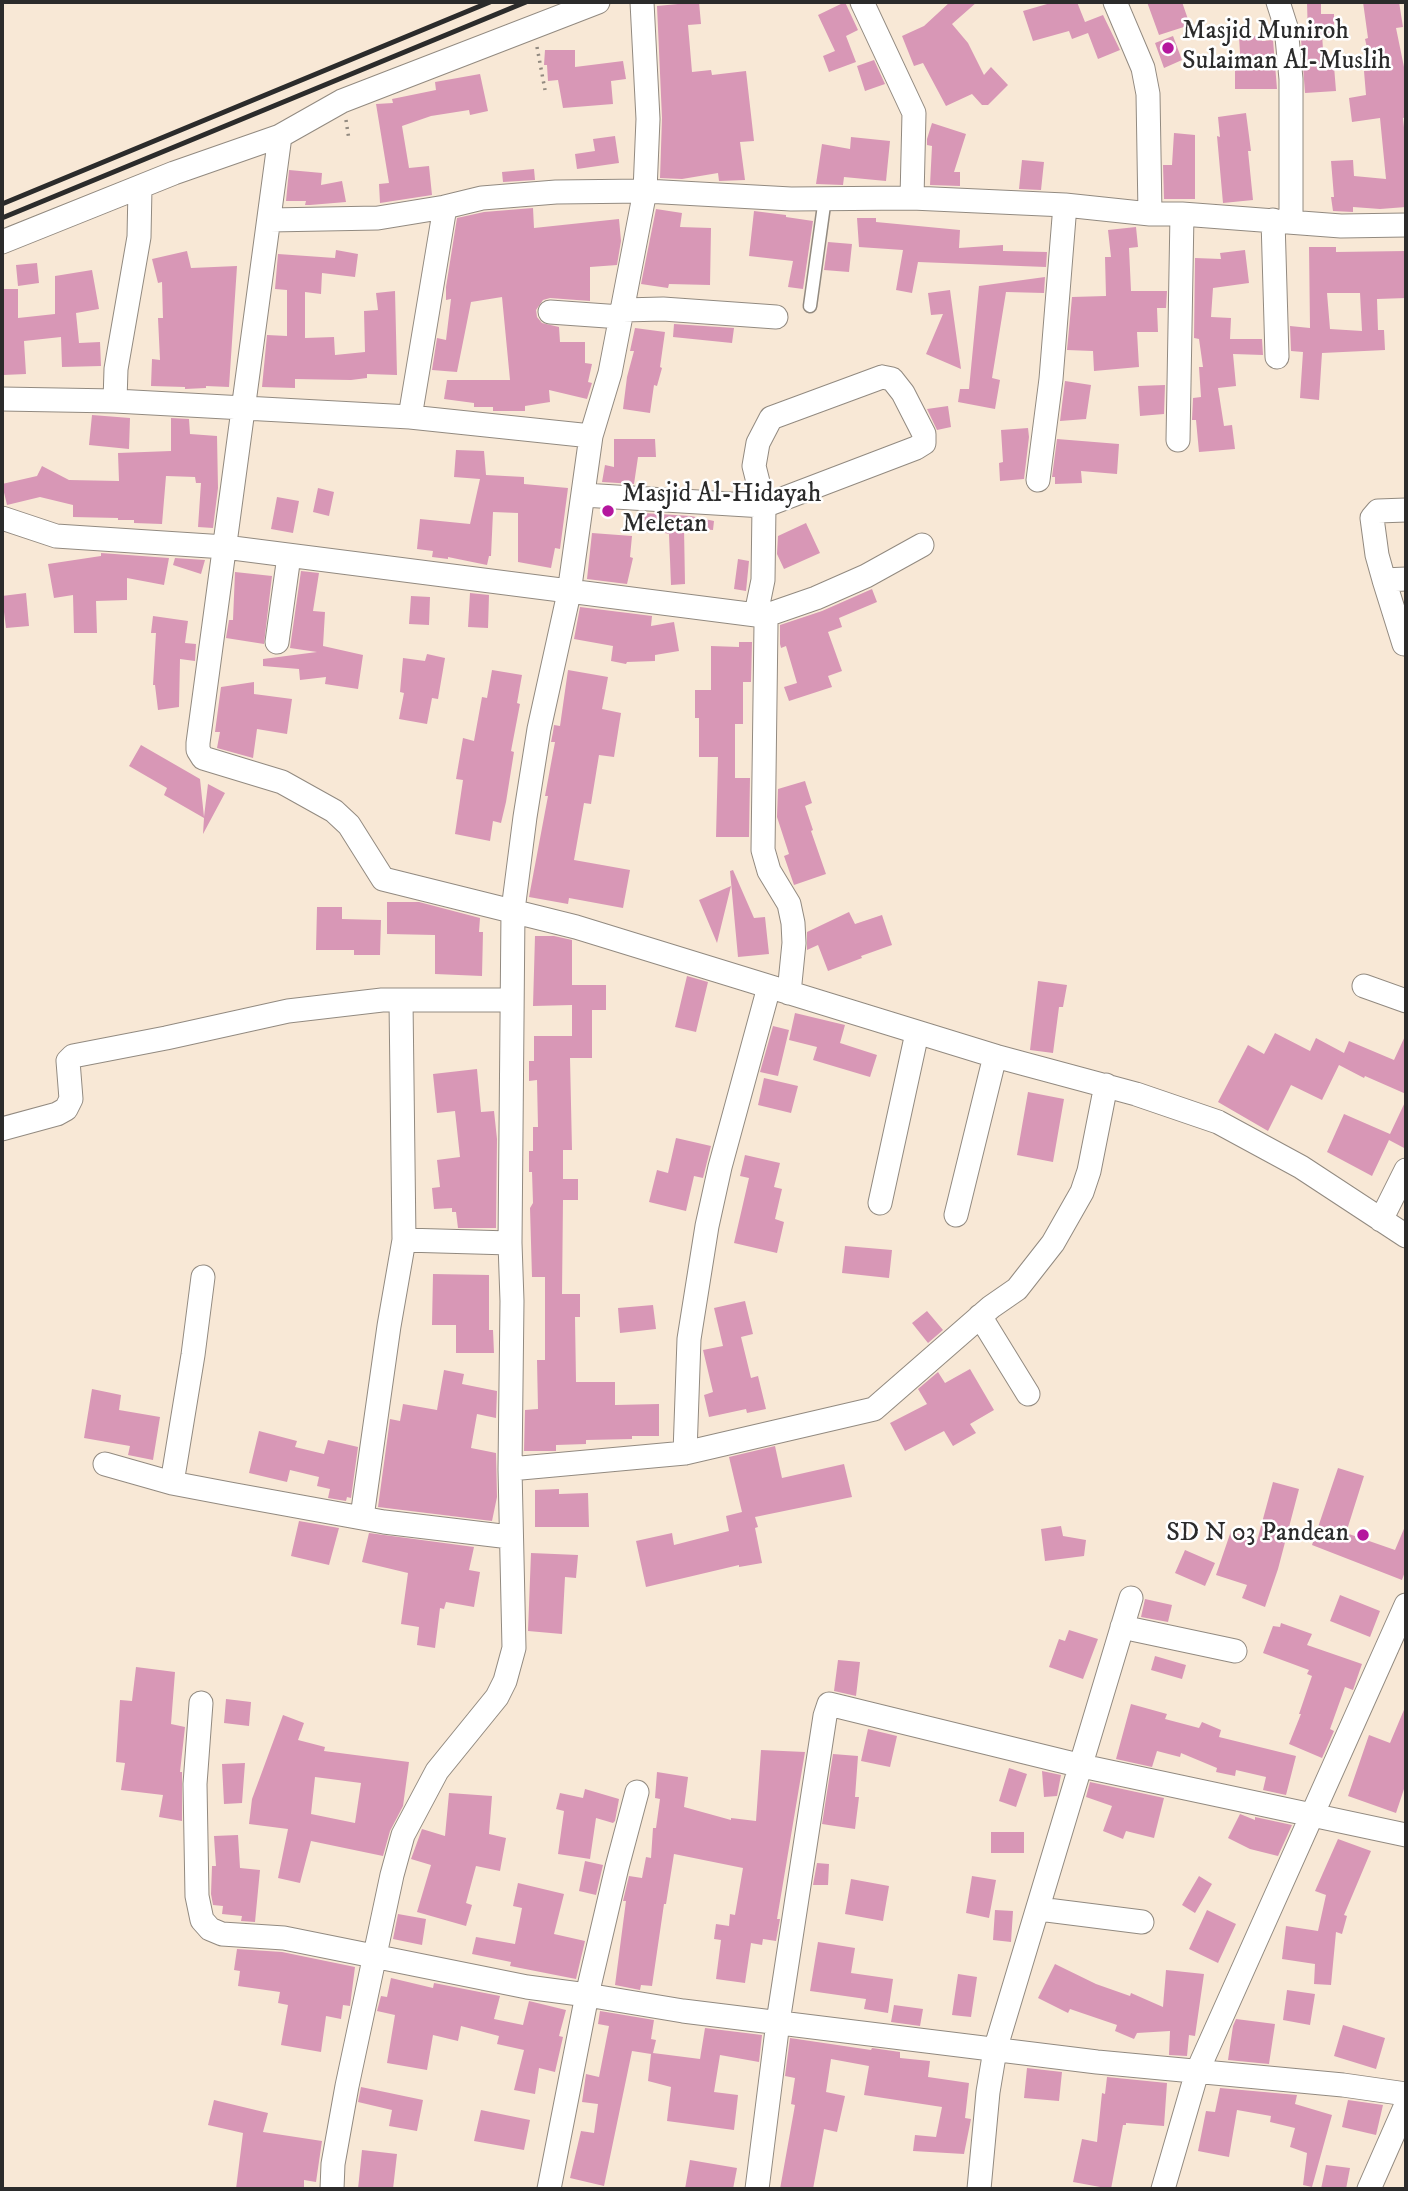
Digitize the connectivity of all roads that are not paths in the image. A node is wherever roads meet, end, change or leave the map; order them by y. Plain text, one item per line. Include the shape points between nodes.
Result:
1 (598, 2) edge
2 (642, 2) edge
3 (862, 2) edge
4 (1115, 2) edge
5 (1278, 2) edge
6 (280, 136) junction
7 (140, 188) junction
8 (645, 191) junction
9 (825, 198) junction
10 (912, 198) junction
11 (1065, 205) junction
12 (445, 207) junction
13 (1150, 214) junction
14 (1182, 214) junction
15 (270, 219) junction
16 (1281, 221) junction
17 (1406, 225) edge
18 (2, 242) edge
19 (810, 306) dead end
20 (550, 312) dead end
21 (622, 314) junction
22 (776, 317) dead end
23 (1277, 357) dead end
24 (2, 399) edge
25 (115, 401) junction
26 (243, 409) junction
27 (411, 417) junction
28 (591, 436) junction
29 (1178, 440) dead end
30 (1038, 480) dead end
31 (583, 495) junction
32 (764, 506) junction
33 (1406, 510) edge
34 (2, 518) edge
35 (922, 545) dead end
36 (225, 547) junction
37 (289, 556) junction
38 (1395, 579) edge
39 (569, 593) junction
40 (760, 615) junction
41 (277, 642) dead end
42 (1404, 644) dead end
43 (513, 910) junction
44 (1364, 986) dead end
45 (779, 990) junction
46 (511, 1000) junction
47 (401, 1001) junction
48 (1406, 1001) edge
49 (917, 1033) junction
50 (995, 1056) junction
51 (1106, 1084) junction
52 (2, 1129) edge
53 (1406, 1170) edge
54 (880, 1203) dead end
55 (956, 1215) dead end
56 (1381, 1220) junction
57 (1406, 1236) edge
58 (404, 1240) junction
59 (510, 1243) junction
60 (203, 1277) dead end
61 (980, 1316) junction
62 (1028, 1394) dead end
63 (685, 1453) junction
64 (105, 1464) dead end
65 (510, 1469) junction
66 (172, 1483) junction
67 (362, 1517) junction
68 (510, 1537) junction
69 (1131, 1598) dead end
70 (1406, 1605) edge
71 (1122, 1627) junction
72 (1235, 1651) dead end
73 (201, 1703) dead end
74 (1082, 1766) junction
75 (637, 1792) dead end
76 (1311, 1816) junction
77 (1406, 1835) edge
78 (1039, 1909) junction
79 (1142, 1922) dead end
80 (374, 1955) junction
81 (587, 1994) junction
82 (778, 2022) junction
83 (995, 2050) junction
84 (1197, 2072) junction
85 (1406, 2094) edge
86 (1406, 2105) edge
87 (332, 2189) edge
88 (549, 2189) edge
89 (757, 2189) edge
90 (979, 2189) edge
91 (1163, 2189) edge
92 (1368, 2189) edge

1 - 6 street via 342,101
2 - 8 street via 648,118
3 - 10 street via 914,113
4 - 13 street via 1143,68 1148,94
5 - 16 street via 1286,27 1291,79
6 - 7 street
6 - 15 street
7 - 18 street
7 - 25 street via 139,237 116,369
8 - 9 street
8 - 12 street via 556,192 482,198
8 - 21 street
9 - 10 street
9 - 19 lane
10 - 11 street
11 - 13 street
11 - 30 street
12 - 15 street via 378,218
12 - 27 street
13 - 14 street
14 - 16 street
14 - 29 street
15 - 26 street
16 - 17 street
16 - 23 street
20 - 21 street
21 - 22 street via 663,309
21 - 28 street
24 - 25 street
25 - 26 street
26 - 27 street
26 - 36 street
27 - 28 street
28 - 31 street
31 - 32 street
31 - 39 street
32 - 32 street via 754,466 758,443 771,418 883,377 892,379 924,434 924,443
32 - 40 street
33 - 38 street via 1373,515 1377,555
34 - 36 street via 56,536
35 - 40 street via 816,598
36 - 37 street
36 - 43 street via 200,754 282,782 334,811 349,825 383,879
37 - 39 street
37 - 41 street
38 - 42 street
39 - 40 street
39 - 43 street via 539,729
40 - 45 street via 766,624 763,850 769,871 789,904 793,923 794,943
43 - 45 street
43 - 46 street
44 - 48 street
45 - 49 street
45 - 63 street via 720,1167 707,1226 689,1339
46 - 47 street
46 - 59 street
47 - 52 street via 288,1011 73,1056 68,1061 71,1099 66,1109
47 - 58 street
49 - 50 street
49 - 54 street
50 - 51 street
50 - 55 street
51 - 56 street via 1218,1122 1301,1167
51 - 61 street via 1082,1192 1025,1280
53 - 56 street
56 - 57 street
58 - 59 street
58 - 67 street
59 - 65 street
60 - 66 street
61 - 62 street
61 - 63 street via 874,1409
63 - 65 street
64 - 66 street
65 - 68 street
66 - 67 street
67 - 68 street
68 - 80 street via 514,1648 505,1681 437,1771 415,1809 403,1835
69 - 71 street
70 - 76 street
71 - 72 street
71 - 74 street
73 - 80 street via 195,1784 197,1896 202,1920 222,1934 284,1938
74 - 76 street
74 - 78 street
74 - 82 street via 827,1705
75 - 81 street
76 - 77 street
76 - 84 street
78 - 79 street
78 - 83 street
80 - 81 street via 527,1987
80 - 87 street via 332,2164
81 - 82 street
81 - 88 street
82 - 83 street
82 - 89 street
83 - 84 street
83 - 90 street
84 - 85 street
84 - 91 street
86 - 92 street

